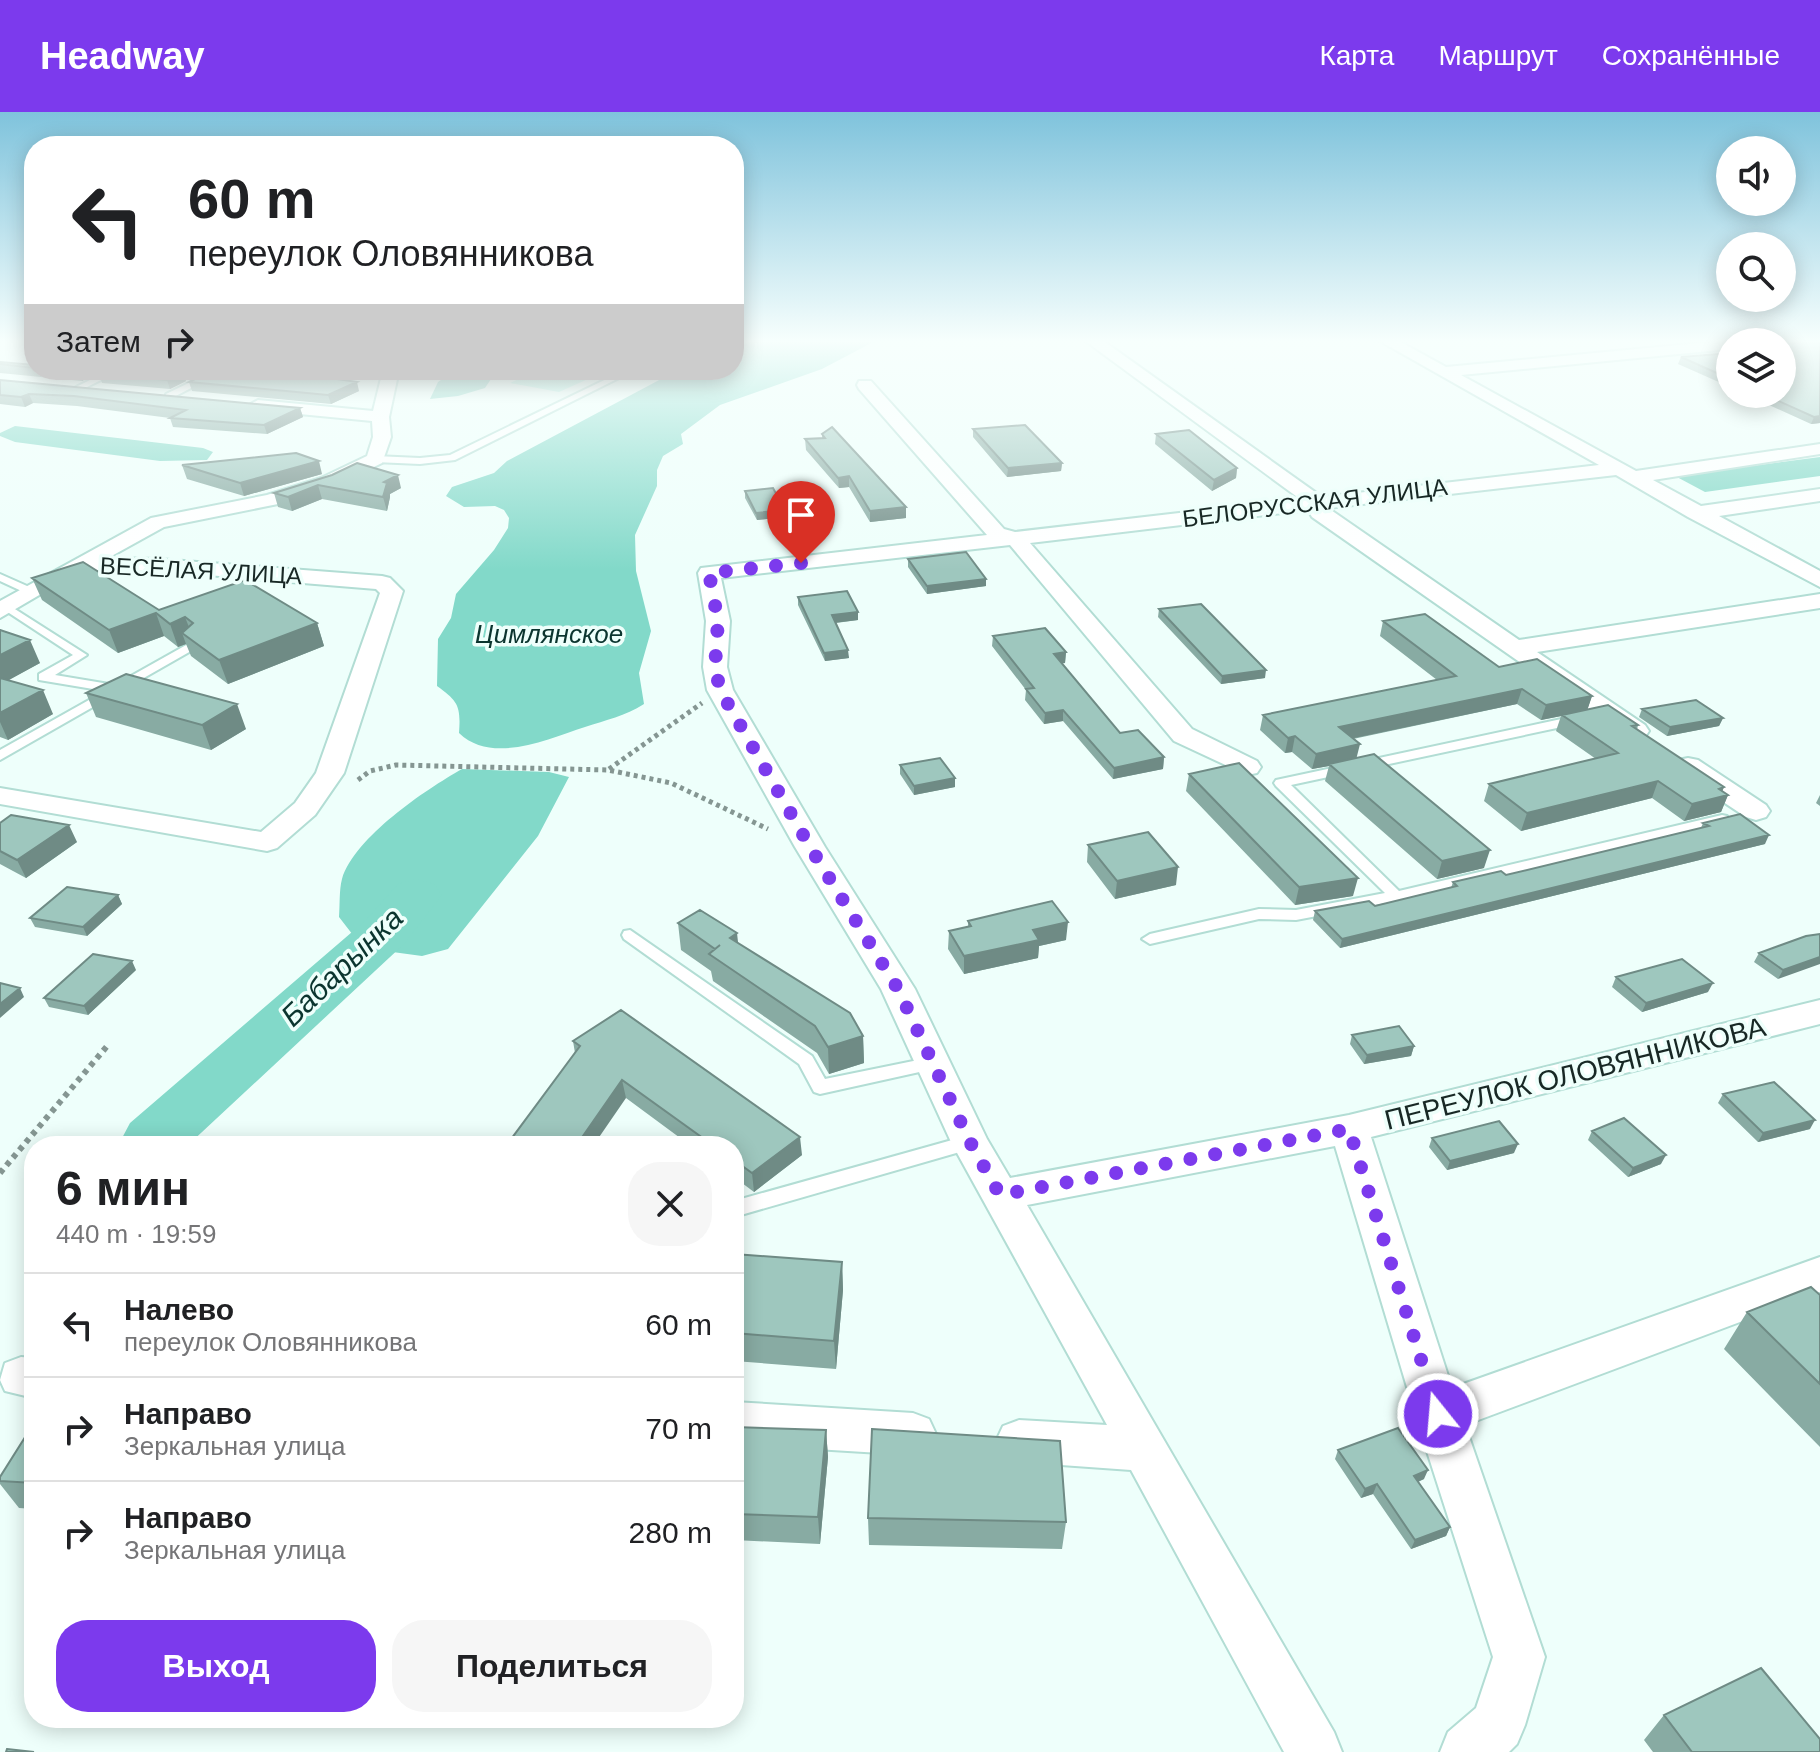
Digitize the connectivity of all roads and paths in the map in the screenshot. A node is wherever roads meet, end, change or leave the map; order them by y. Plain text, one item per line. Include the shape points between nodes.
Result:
1 (375, 417) edge
2 (380, 417) joint
3 (536, 417) edge
4 (893, 417) edge
5 (1198, 417) edge
6 (1523, 417) edge
7 (1820, 449) edge
8 (375, 459) junction
9 (1624, 473) junction
10 (1820, 495) edge
11 (1316, 502) junction
12 (1695, 513) junction
13 (1015, 538) junction
14 (81, 564) junction
15 (0, 577) edge
16 (1820, 580) edge
17 (32, 592) junction
18 (1820, 601) edge
19 (3, 609) edge
20 (192, 647) edge
21 (1513, 648) junction
22 (117, 689) junction
23 (720, 690) junction
24 (145, 691) edge
25 (1609, 713) junction
26 (0, 756) edge
27 (1247, 767) edge
28 (608, 770) junction
29 (353, 787) dead end
30 (0, 796) edge
31 (1756, 811) joint
32 (810, 847) junction
33 (1396, 896) junction
34 (630, 935) dead end
35 (1150, 939) dead end
36 (1820, 1012) edge
37 (108, 1045) dead end
38 (933, 1063) junction
39 (1349, 1129) junction
40 (31, 1136) edge
41 (970, 1142) junction
42 (24, 1145) edge
43 (0, 1173) edge
44 (1000, 1195) junction
45 (744, 1206) edge
46 (1814, 1284) edge
47 (1438, 1414) junction
48 (744, 1424) edge
49 (1145, 1449) junction
50 (1314, 1752) edge
51 (1468, 1752) edge

1 - 2 street
2 - 8 street via 382,437
3 - 8 lane via 452,458
4 - 13 street via 997,534
5 - 11 street
6 - 9 street
7 - 9 street, БЕЛОРУССКАЯ УЛИЦА
8 - 14 street, ВЕСЁЛАЯ УЛИЦА via 328,482 271,500 158,522
9 - 11 street, БЕЛОРУССКАЯ УЛИЦА
9 - 12 street
10 - 12 street
11 - 13 street, БЕЛОРУССКАЯ УЛИЦА
11 - 21 street via 1319,513
12 - 16 street
13 - 23 street, БЕЛОРУССКАЯ УЛИЦА via 709,573 718,621 715,667
13 - 27 street via 1183,735
14 - 17 street
14 - 30 street, ВЕСЁЛАЯ УЛИЦА via 360,581 382,583 392,591 330,773 305,809 267,842
15 - 17 lane
17 - 19 street
18 - 21 street
19 - 22 lane via 81,655 43,677
20 - 22 lane
21 - 25 street
22 - 24 lane
22 - 26 lane
23 - 28 path
23 - 32 street
25 - 31 street
25 - 33 lane via 1281,783
28 - 29 path via 396,765 370,771
28 - 32 path via 671,783
31 - 33 lane
32 - 38 street via 898,989
33 - 35 lane via 1296,915 1259,914
34 - 38 lane via 806,1060 820,1087
36 - 39 street, ПЕРЕУЛОК ОЛОВЯННИКОВА
37 - 40 path
38 - 41 street
39 - 44 street, ПЕРЕУЛОК ОЛОВЯННИКОВА
39 - 47 street
41 - 44 street
41 - 45 lane
42 - 43 path
44 - 49 street
46 - 47 street
47 - 51 street via 1519,1657 1498,1725
48 - 49 street
49 - 50 street

